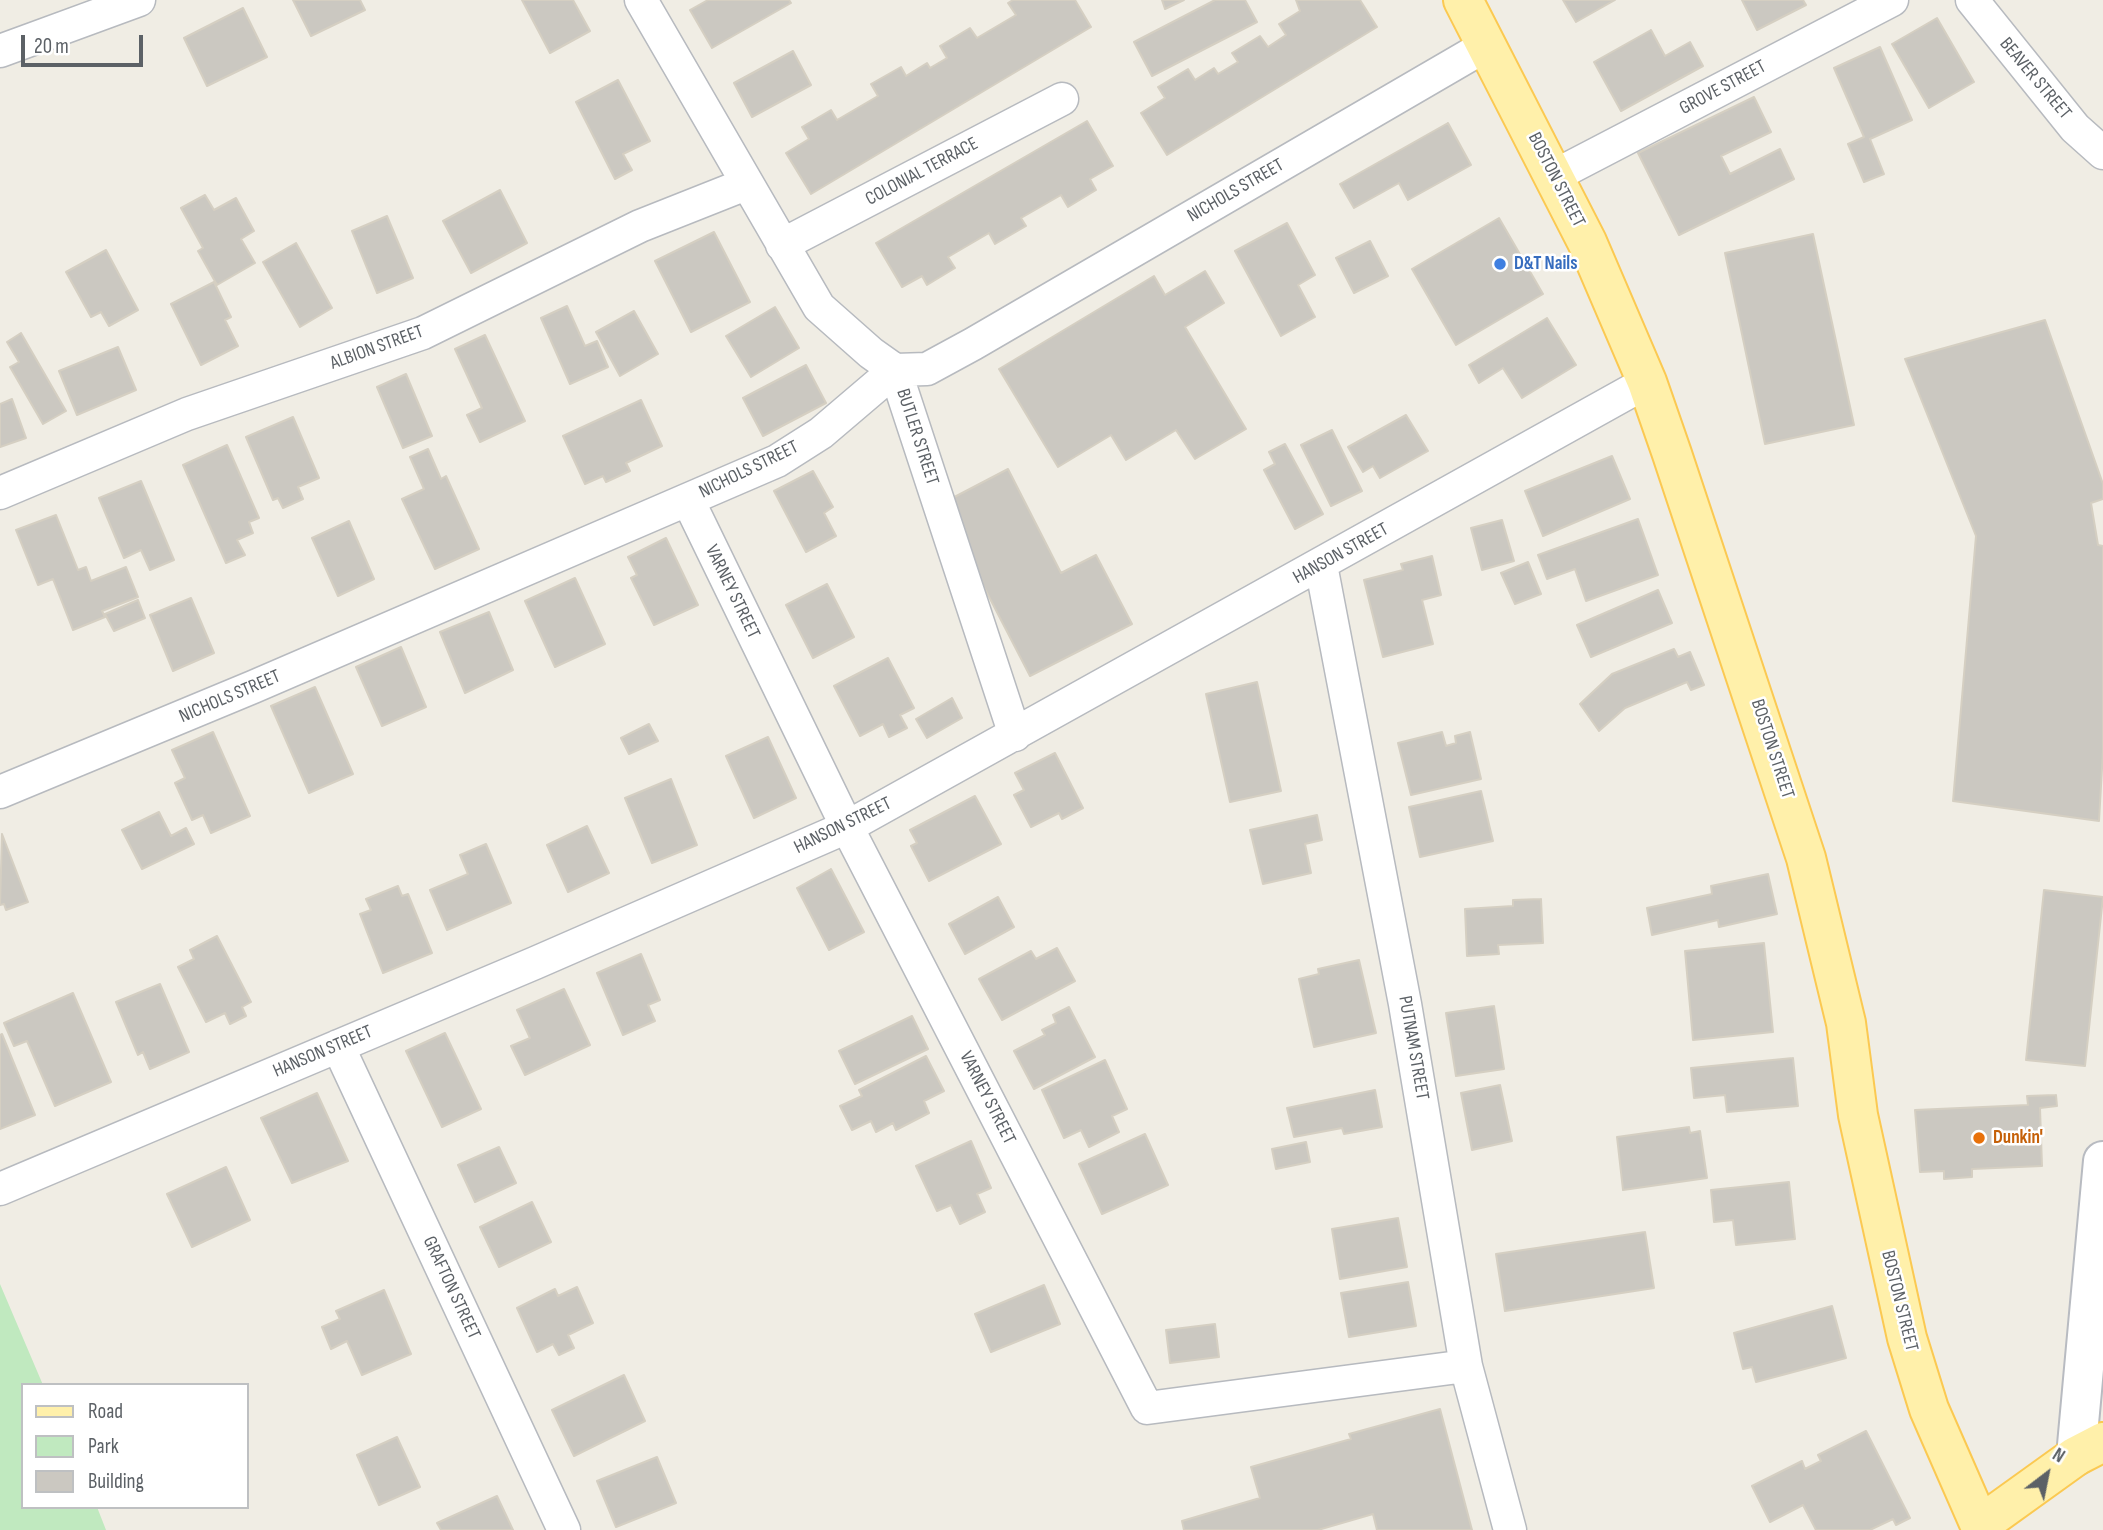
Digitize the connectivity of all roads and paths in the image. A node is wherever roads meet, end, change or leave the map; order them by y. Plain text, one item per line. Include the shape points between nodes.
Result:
1 (138, 0) edge
2 (641, 0) edge
3 (1463, 0) edge
4 (1892, 0) edge
5 (1972, 0) edge
6 (1487, 45) junction
7 (0, 51) edge
8 (1062, 99) dead end
9 (2103, 153) edge
10 (1554, 176) junction
11 (746, 184) junction
12 (782, 245) junction
13 (895, 370) junction
14 (1647, 382) junction
15 (0, 493) edge
16 (688, 500) junction
17 (1321, 565) junction
18 (1015, 735) junction
19 (0, 792) edge
20 (847, 827) junction
21 (338, 1046) junction
22 (2103, 1161) edge
23 (0, 1189) edge
24 (1465, 1366) junction
25 (2089, 1449) edge
26 (1978, 1528) edge
27 (564, 1530) edge
28 (1510, 1530) edge

1 - 7 street
2 - 11 street, BUTLER STREET
3 - 6 main road, BOSTON STREET
4 - 10 street, GROVE STREET
5 - 9 street, BEAVER STREET via 2075,128
6 - 10 main road, BOSTON STREET
6 - 13 street, NICHOLS STREET via 973,344 926,369
8 - 12 street, COLONIAL TERRACE
10 - 14 main road, BOSTON STREET
11 - 12 street, BUTLER STREET
11 - 15 street, ALBION STREET via 640,226 423,333 187,414
12 - 13 street, BUTLER STREET via 819,307
13 - 16 street, NICHOLS STREET via 821,433 777,461
13 - 18 street, BUTLER STREET
14 - 17 street, HANSON STREET
14 - 26 main road, BOSTON STREET via 1806,858 1846,1023 1858,1115 1907,1338 1929,1409
16 - 19 street, NICHOLS STREET
16 - 20 street, VARNEY STREET
17 - 18 street, HANSON STREET
17 - 24 street, PUTNAM STREET via 1405,1004
18 - 20 street, HANSON STREET
20 - 21 street, HANSON STREET
20 - 24 street, VARNEY STREET via 1147,1408
21 - 23 street, HANSON STREET
21 - 27 street, GRAFTON STREET
22 - 25 street
24 - 28 street, PUTNAM STREET
25 - 26 main road

